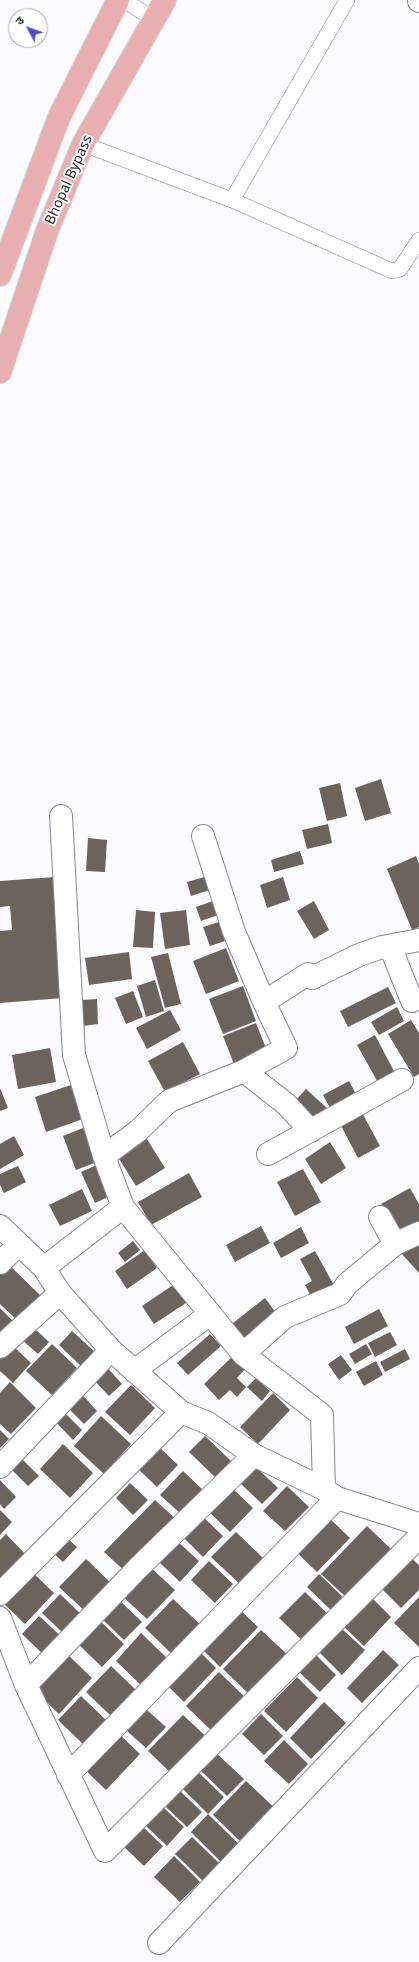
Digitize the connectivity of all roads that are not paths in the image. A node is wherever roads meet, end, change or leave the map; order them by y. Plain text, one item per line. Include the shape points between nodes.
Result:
1 (118, 0) edge
2 (124, 0) edge
3 (165, 0) edge
4 (347, 0) edge
5 (153, 19) junction
6 (83, 144) junction
7 (232, 200) junction
8 (419, 240) edge
9 (0, 275) edge
10 (0, 372) edge
11 (61, 816) dead end
12 (203, 836) dead end
13 (419, 940) edge
14 (390, 946) junction
15 (412, 1001) dead end
16 (264, 1002) junction
17 (244, 1071) junction
18 (402, 1080) dead end
19 (311, 1131) junction
20 (268, 1154) dead end
21 (104, 1156) junction
22 (123, 1207) junction
23 (380, 1217) dead end
24 (0, 1226) edge
25 (419, 1233) edge
26 (19, 1244) junction
27 (395, 1244) junction
28 (0, 1264) edge
29 (44, 1268) junction
30 (60, 1293) junction
31 (210, 1314) junction
32 (0, 1347) edge
33 (111, 1350) junction
34 (243, 1354) junction
35 (134, 1371) junction
36 (181, 1412) junction
37 (254, 1455) junction
38 (0, 1467) edge
39 (331, 1494) junction
40 (419, 1524) edge
41 (419, 1537) edge
42 (0, 1594) edge
43 (0, 1618) edge
44 (419, 1668) edge
45 (26, 1685) junction
46 (68, 1775) junction
47 (159, 1943) dead end

1 - 9 main road, Bhopal Bypass via 59,117
2 - 5 lane
3 - 5 main road, Bhopal Bypass
4 - 7 lane
5 - 6 main road, Bhopal Bypass
6 - 7 lane
6 - 10 main road, Bhopal Bypass via 47,231
7 - 8 lane via 392,271 400,269
11 - 21 street via 74,1055
12 - 16 street via 234,932
13 - 14 street
14 - 15 street
14 - 16 street via 359,955 312,978 308,974
16 - 17 street via 286,1048
17 - 19 street via 286,1104
17 - 21 street via 169,1101 138,1131
18 - 19 street
19 - 20 street
21 - 22 street
22 - 29 street
22 - 31 street
23 - 27 street
24 - 26 street
25 - 27 street
26 - 28 street
26 - 29 street
27 - 34 street via 347,1284 340,1294 285,1317
29 - 30 street
30 - 32 street
30 - 33 street
31 - 34 street
31 - 35 street
33 - 35 street
33 - 38 street
34 - 39 street via 322,1415
35 - 36 street
36 - 37 street via 208,1423
36 - 42 street
37 - 39 street
37 - 45 street via 138,1568
39 - 40 street
39 - 46 street
41 - 46 street via 105,1851
43 - 45 street
44 - 47 street
45 - 46 street

